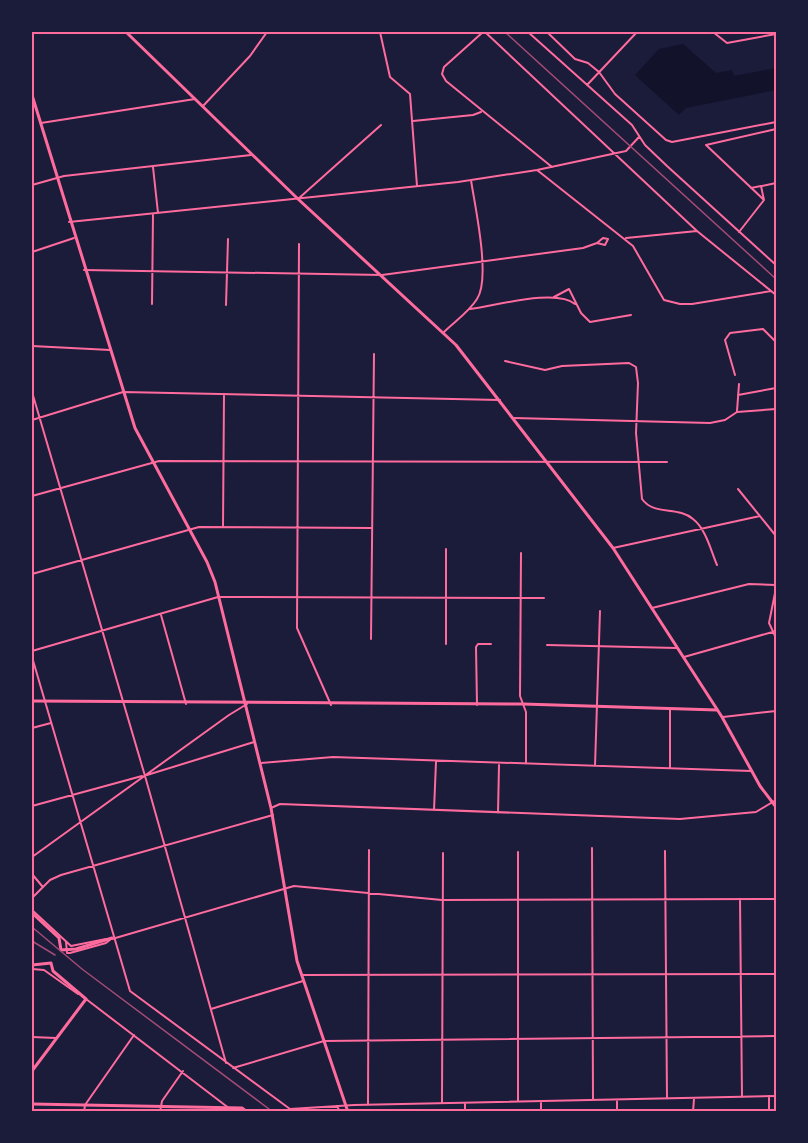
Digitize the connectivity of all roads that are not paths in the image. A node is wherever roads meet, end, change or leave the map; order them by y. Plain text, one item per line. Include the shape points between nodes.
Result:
1 (126, 32) edge
2 (267, 32) edge
3 (380, 32) edge
4 (484, 32) edge
5 (528, 32) edge
6 (547, 32) edge
7 (637, 32) edge
8 (713, 32) edge
9 (777, 34) edge
10 (599, 72) junction
11 (586, 86) junction
12 (32, 95) edge
13 (195, 99) junction
14 (203, 106) junction
15 (33, 108) edge
16 (483, 111) junction
17 (413, 121) junction
18 (777, 122) edge
19 (40, 123) junction
20 (381, 125) dead end
21 (777, 129) edge
22 (639, 137) junction
23 (617, 153) junction
24 (254, 154) junction
25 (153, 167) junction
26 (552, 167) junction
27 (537, 170) junction
28 (56, 178) junction
29 (471, 180) junction
30 (777, 183) edge
31 (32, 185) edge
32 (417, 186) junction
33 (761, 186) junction
34 (751, 188) junction
35 (298, 198) junction
36 (764, 200) junction
37 (158, 213) junction
38 (153, 214) junction
39 (69, 222) junction
40 (697, 231) junction
41 (740, 232) junction
42 (74, 238) junction
43 (626, 238) junction
44 (228, 239) dead end
45 (597, 243) dead end
46 (299, 244) dead end
47 (32, 252) edge
48 (481, 260) junction
49 (777, 265) edge
50 (84, 270) junction
51 (153, 271) junction
52 (227, 273) junction
53 (300, 274) junction
54 (382, 275) junction
55 (771, 291) junction
56 (777, 295) edge
57 (554, 297) junction
58 (152, 304) dead end
59 (575, 304) junction
60 (226, 305) dead end
61 (468, 309) junction
62 (631, 315) dead end
63 (444, 332) junction
64 (777, 342) edge
65 (32, 346) edge
66 (110, 350) junction
67 (374, 354) dead end
68 (505, 361) dead end
69 (735, 375) dead end
70 (739, 384) dead end
71 (777, 388) edge
72 (32, 392) edge
73 (123, 392) junction
74 (224, 394) junction
75 (299, 394) junction
76 (738, 395) junction
77 (373, 396) junction
78 (500, 400) junction
79 (777, 409) edge
80 (737, 411) junction
81 (39, 417) junction
82 (514, 418) junction
83 (32, 420) edge
84 (636, 422) junction
85 (224, 460) junction
86 (298, 461) junction
87 (152, 462) junction
88 (372, 462) junction
89 (550, 462) junction
90 (638, 462) junction
91 (667, 462) dead end
92 (59, 488) junction
93 (738, 489) dead end
94 (32, 496) edge
95 (760, 516) junction
96 (297, 526) junction
97 (223, 527) junction
98 (372, 528) junction
99 (700, 528) junction
100 (190, 529) junction
101 (777, 536) edge
102 (613, 548) junction
103 (446, 549) dead end
104 (520, 553) dead end
105 (80, 560) junction
106 (717, 565) dead end
107 (32, 574) edge
108 (777, 586) edge
109 (371, 596) junction
110 (218, 597) junction
111 (297, 597) junction
112 (446, 597) junction
113 (520, 597) junction
114 (544, 598) dead end
115 (652, 608) junction
116 (600, 611) dead end
117 (161, 615) junction
118 (777, 631) edge
119 (101, 632) junction
120 (772, 633) junction
121 (777, 638) edge
122 (371, 639) dead end
123 (446, 644) dead end
124 (492, 644) dead end
125 (548, 645) dead end
126 (599, 646) junction
127 (677, 648) junction
128 (32, 651) edge
129 (32, 657) edge
130 (683, 657) junction
131 (32, 701) edge
132 (45, 702) junction
133 (123, 703) junction
134 (186, 704) junction
135 (247, 704) junction
136 (523, 704) junction
137 (331, 705) junction
138 (477, 705) junction
139 (598, 707) junction
140 (670, 709) junction
141 (717, 710) junction
142 (777, 711) edge
143 (722, 717) junction
144 (51, 723) junction
145 (32, 728) edge
146 (256, 742) junction
147 (436, 762) junction
148 (261, 763) junction
149 (499, 764) junction
150 (526, 764) junction
151 (595, 766) junction
152 (670, 768) junction
153 (751, 771) junction
154 (145, 776) junction
155 (72, 794) junction
156 (777, 800) edge
157 (772, 804) junction
158 (32, 806) edge
159 (777, 807) edge
160 (271, 808) junction
161 (434, 810) junction
162 (498, 813) junction
163 (273, 815) junction
164 (81, 823) junction
165 (163, 846) junction
166 (592, 848) dead end
167 (369, 850) dead end
168 (665, 851) dead end
169 (518, 852) dead end
170 (443, 853) dead end
171 (32, 857) edge
172 (92, 866) junction
173 (32, 874) edge
174 (42, 885) junction
175 (286, 887) junction
176 (368, 894) junction
177 (32, 898) edge
178 (666, 899) junction
179 (741, 899) junction
180 (777, 899) edge
181 (442, 900) junction
182 (517, 900) junction
183 (592, 900) junction
184 (32, 911) edge
185 (184, 917) junction
186 (112, 939) junction
187 (66, 944) junction
188 (32, 967) edge
189 (517, 974) junction
190 (667, 974) junction
191 (740, 974) junction
192 (777, 974) edge
193 (301, 975) junction
194 (369, 975) junction
195 (444, 975) junction
196 (592, 975) junction
197 (303, 981) junction
198 (78, 994) junction
199 (86, 999) junction
200 (211, 1009) junction
201 (134, 1035) junction
202 (740, 1036) junction
203 (777, 1036) edge
204 (32, 1037) edge
205 (666, 1037) junction
206 (57, 1038) junction
207 (591, 1038) junction
208 (518, 1039) junction
209 (369, 1040) junction
210 (442, 1040) junction
211 (324, 1041) junction
212 (226, 1064) junction
213 (233, 1068) junction
214 (32, 1071) edge
215 (183, 1071) junction
216 (769, 1096) junction
217 (777, 1096) edge
218 (742, 1097) junction
219 (667, 1099) junction
220 (694, 1099) junction
221 (617, 1100) junction
222 (541, 1101) junction
223 (593, 1101) junction
224 (518, 1102) junction
225 (442, 1103) junction
226 (465, 1103) junction
227 (32, 1104) edge
228 (347, 1105) junction
229 (354, 1105) junction
230 (368, 1105) junction
231 (85, 1106) junction
232 (160, 1106) junction
233 (337, 1106) junction
234 (233, 1110) edge
235 (84, 1112) edge
236 (160, 1112) edge
237 (247, 1112) edge
238 (340, 1112) edge
239 (349, 1112) edge
240 (358, 1112) edge
241 (465, 1112) edge
242 (541, 1112) edge
243 (617, 1112) edge
244 (693, 1112) edge
245 (769, 1112) edge

1 - 13 main road
2 - 14 street
3 - 17 street via 390,77 410,94
4 - 16 street via 444,67 442,74
4 - 23 street
5 - 11 street
6 - 10 street via 570,54
7 - 10 street
8 - 9 street via 727,43
10 - 11 street
10 - 18 street via 615,94 672,142
11 - 22 street via 632,125
12 - 15 main road
13 - 14 main road
13 - 19 street
14 - 24 main road
15 - 19 main road
16 - 17 street
16 - 26 street
17 - 32 street
19 - 28 main road
20 - 35 street
21 - 34 street via 706,145
22 - 23 street via 632,147
22 - 41 street
23 - 26 street
23 - 40 street
24 - 25 street
24 - 35 main road
25 - 28 street
25 - 37 street
26 - 27 street
27 - 29 street
27 - 43 street
28 - 31 street
28 - 39 main road
29 - 32 street
29 - 48 street
30 - 33 street
32 - 35 street
33 - 34 street
33 - 36 street
34 - 36 street
35 - 37 street
35 - 54 main road
36 - 41 street
37 - 38 street
38 - 39 street
38 - 51 street
39 - 42 main road
40 - 43 street
40 - 55 street
41 - 49 street
42 - 47 street
42 - 50 main road
43 - 55 street via 643,259 664,300 692,304
44 - 52 street
45 - 48 street
46 - 53 street
48 - 54 street
48 - 61 street via 479,297
50 - 51 street
50 - 66 main road
51 - 52 street
51 - 58 street
52 - 53 street
52 - 60 street
53 - 54 street
53 - 75 street
54 - 63 main road
55 - 56 street
57 - 59 street via 570,299
57 - 59 street via 569,289
57 - 61 street
59 - 62 street via 590,322
61 - 63 street
63 - 78 main road
64 - 69 street via 763,329 730,333 725,340
65 - 66 street
66 - 73 main road
67 - 77 street
68 - 84 street via 545,370 632,364 638,383
70 - 76 street
71 - 76 street
72 - 81 street
73 - 74 street
73 - 81 street
73 - 87 main road via 140,441
74 - 75 street
74 - 85 street
75 - 77 street
75 - 86 street
76 - 80 street
77 - 78 street
77 - 88 street
78 - 82 main road
79 - 80 street
80 - 84 street via 720,422
81 - 83 street
81 - 92 street
82 - 84 street
82 - 89 main road
84 - 90 street
85 - 86 street
85 - 87 street
85 - 97 street
86 - 88 street
86 - 96 street
87 - 92 street
87 - 100 main road
88 - 89 street
88 - 98 street
89 - 90 street
89 - 102 main road
90 - 91 street
90 - 99 street via 640,490 647,505 685,514
92 - 94 street
92 - 105 street
93 - 95 street
95 - 99 street
95 - 101 street
96 - 97 street
96 - 98 street
96 - 111 street
97 - 100 street
98 - 109 street
99 - 102 street
99 - 106 street
100 - 105 street
100 - 110 main road via 207,562
102 - 115 main road
103 - 112 street
104 - 113 street
105 - 107 street
105 - 119 street
108 - 115 street via 749,584
108 - 120 street via 769,613
109 - 111 street
109 - 112 street
109 - 122 street
110 - 111 street
110 - 117 street
110 - 135 main road
111 - 137 street via 299,636
112 - 113 street
112 - 123 street
113 - 114 street
113 - 136 street
115 - 127 main road
116 - 126 street
117 - 119 street
117 - 134 street
118 - 120 street
119 - 128 street
119 - 133 street
120 - 121 street
120 - 130 street
124 - 138 street via 476,647
125 - 126 street
126 - 127 street
126 - 139 street
127 - 130 main road
129 - 132 street
130 - 141 main road
131 - 132 main road
132 - 133 main road
132 - 144 street
133 - 134 main road
133 - 154 street
134 - 135 main road
135 - 137 main road
135 - 146 main road
135 - 154 street
136 - 138 main road
136 - 139 main road
136 - 150 street
137 - 138 main road
139 - 140 main road
139 - 151 street
140 - 141 main road
140 - 152 street
141 - 143 main road
142 - 143 street
143 - 153 main road
144 - 145 street
144 - 155 street
146 - 148 main road
146 - 154 street
147 - 148 street via 333,757
147 - 149 street
147 - 161 street
148 - 160 main road
149 - 150 street
149 - 162 street
150 - 151 street
151 - 152 street
152 - 153 street
153 - 157 main road
154 - 155 street
154 - 164 street
154 - 165 street
155 - 158 street
155 - 164 street
156 - 157 street
157 - 159 main road
157 - 162 street via 756,812 680,819
160 - 161 street via 280,804
160 - 163 main road
161 - 162 street
163 - 165 street
163 - 175 main road
164 - 171 street
164 - 172 street
165 - 172 street
165 - 185 street
166 - 183 street
167 - 176 street
168 - 178 street
169 - 182 street
170 - 181 street
172 - 174 street
172 - 186 street
173 - 174 street
174 - 177 street
175 - 176 street
175 - 185 street
175 - 193 main road
176 - 181 street
176 - 194 street
178 - 179 street
178 - 183 street
178 - 190 street
179 - 180 street
179 - 191 street
181 - 182 street
181 - 195 street
182 - 183 street
182 - 189 street
183 - 196 street
184 - 186 main road via 59,938 61,950
184 - 187 street
185 - 186 street
185 - 200 street
186 - 187 street via 74,947
186 - 187 street via 67,953
186 - 212 street via 130,991
188 - 198 street via 42,969
188 - 198 main road via 51,963 53,971
189 - 195 street
189 - 196 street
189 - 208 street
190 - 191 street
190 - 196 street
190 - 205 street
191 - 192 street
191 - 202 street
193 - 194 street
193 - 197 main road
194 - 195 street
194 - 209 street
195 - 210 street
196 - 207 street
197 - 200 street
197 - 211 main road
198 - 199 main road
199 - 201 street
199 - 206 main road
200 - 212 street
201 - 215 street
201 - 231 street
202 - 203 street
202 - 205 street
202 - 218 street
204 - 206 street
205 - 207 street
205 - 219 street
206 - 214 main road
207 - 208 street
207 - 223 street
208 - 210 street
208 - 224 street
209 - 210 street
209 - 211 street
209 - 230 street
210 - 225 street
211 - 213 street
211 - 228 main road
212 - 213 street
213 - 233 street via 290,1109
215 - 232 street
215 - 234 street
216 - 217 street
216 - 218 street
216 - 245 street
218 - 220 street
219 - 220 street
219 - 221 street
220 - 244 street
221 - 223 street
221 - 243 street
222 - 223 street
222 - 224 street
222 - 242 street
224 - 226 street
225 - 226 street
225 - 230 street
226 - 241 street
227 - 231 main road
228 - 229 street
228 - 233 street
228 - 239 main road
229 - 230 street
229 - 240 street
231 - 232 main road
231 - 235 street
232 - 234 main road
232 - 236 street
233 - 238 street
234 - 237 main road via 242,1108

